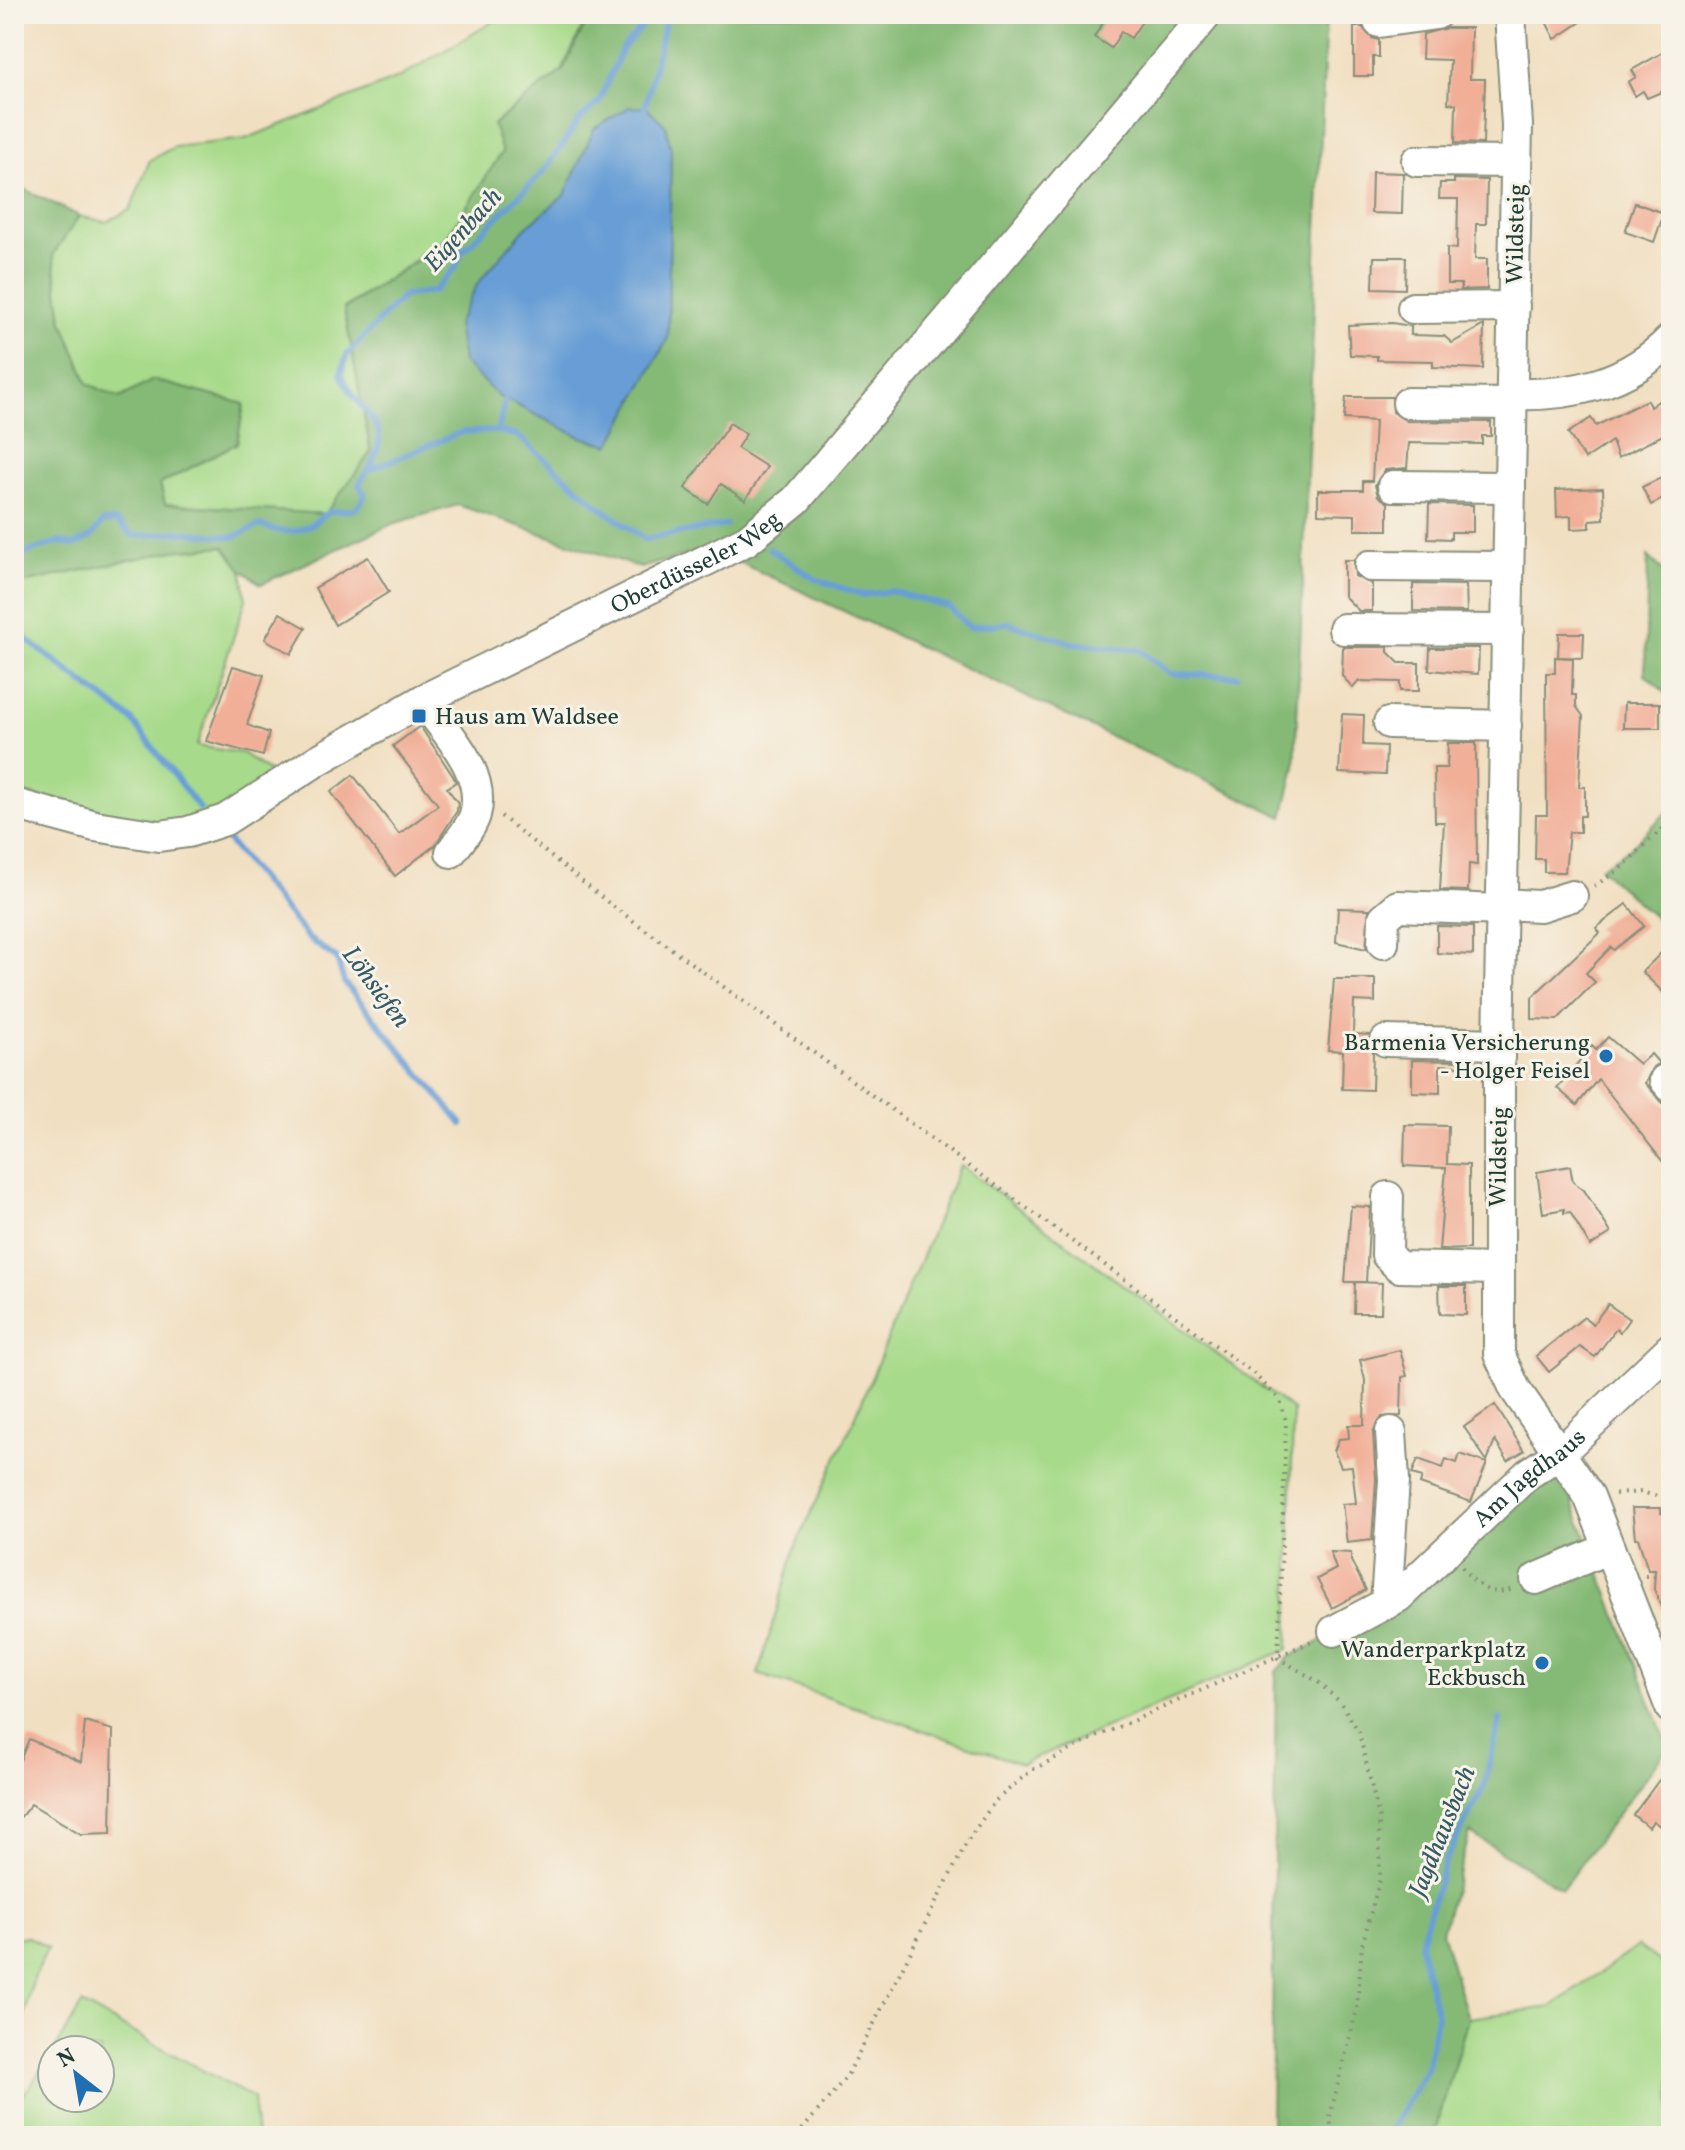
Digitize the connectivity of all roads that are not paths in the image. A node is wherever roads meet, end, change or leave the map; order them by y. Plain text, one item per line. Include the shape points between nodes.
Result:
1 (1207, 14) edge
2 (1436, 14) edge
3 (1510, 14) edge
4 (1379, 22) dead end
5 (1417, 161) dead end
6 (1516, 162) junction
7 (1514, 307) junction
8 (1413, 308) dead end
9 (1671, 339) edge
10 (1512, 399) junction
11 (1408, 403) dead end
12 (1393, 486) dead end
13 (1510, 487) junction
14 (1370, 566) dead end
15 (1508, 567) junction
16 (1344, 629) dead end
17 (1508, 630) junction
18 (423, 700) junction
19 (1389, 723) dead end
20 (1506, 726) junction
21 (14, 804) edge
22 (451, 852) dead end
23 (1572, 896) road end
24 (1502, 907) junction
25 (1383, 943) dead end
26 (1386, 1041) dead end
27 (1499, 1044) junction
28 (1388, 1197) dead end
29 (1497, 1269) junction
30 (1671, 1348) edge
31 (1391, 1432) dead end
32 (1561, 1452) junction
33 (1609, 1548) junction
34 (1524, 1584) road end
35 (1386, 1604) junction
36 (1334, 1631) road end
37 (1671, 1708) edge

1 - 18 street, Oberdüsseler Weg via 796,500 747,540 699,566
2 - 4 street
3 - 6 street, Wildsteig
5 - 6 street, Wildsteig
6 - 7 street, Wildsteig
7 - 8 street, Wildsteig
7 - 10 street, Wildsteig
9 - 10 street via 1610,382
10 - 11 street
10 - 13 street, Wildsteig
12 - 13 street
13 - 15 street, Wildsteig
14 - 15 street
15 - 17 street, Wildsteig
16 - 17 street
17 - 20 street, Wildsteig
18 - 21 street, Oberdüsseler Weg via 225,820 188,832 130,833
18 - 22 street via 475,777 474,818
19 - 20 street
20 - 24 street, Wildsteig
23 - 24 street via 1540,906
24 - 25 street via 1398,906 1384,918
24 - 27 street, Wildsteig
26 - 27 street
27 - 29 street, Wildsteig
28 - 29 street via 1387,1255 1399,1267
29 - 32 street, Wildsteig via 1499,1354 1515,1389
30 - 32 street, Am Jagdhaus
31 - 35 street via 1394,1480
32 - 33 street, Wildsteig via 1589,1496
32 - 35 street, Am Jagdhaus via 1528,1474
33 - 34 street
33 - 37 street, Wildsteig
35 - 36 street, Am Jagdhaus

